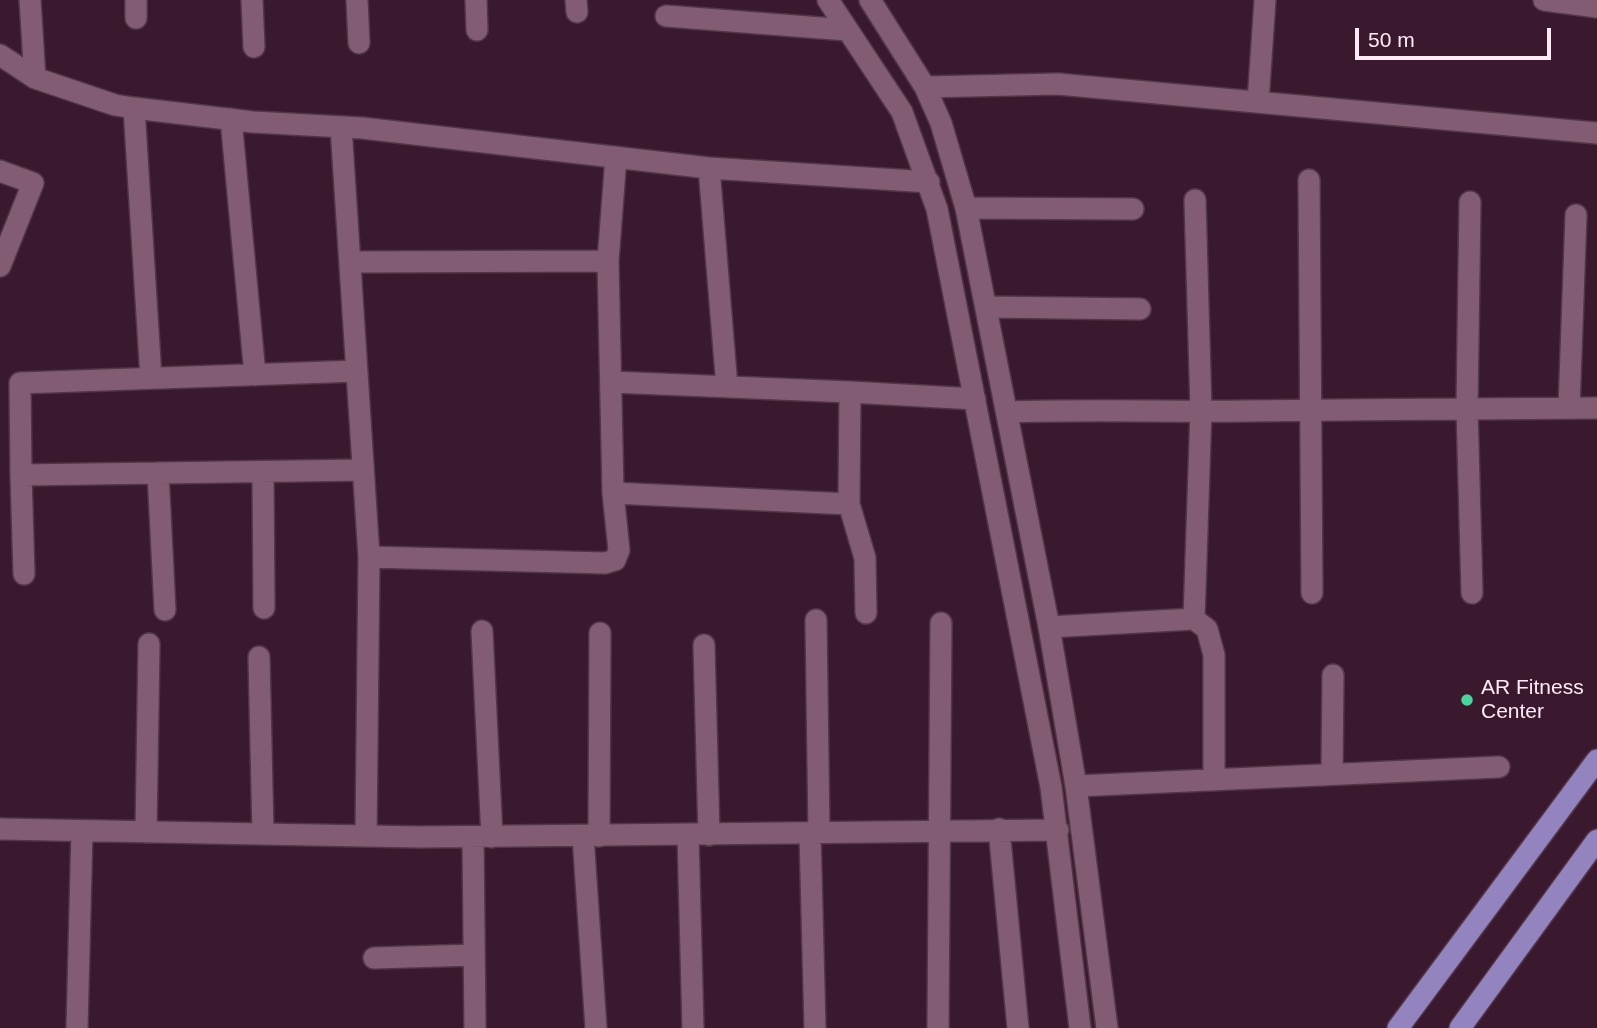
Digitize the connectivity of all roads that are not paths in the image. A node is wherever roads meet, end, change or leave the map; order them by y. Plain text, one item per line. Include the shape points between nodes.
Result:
1 (30, 0) edge
2 (252, 0) edge
3 (357, 0) edge
4 (476, 0) edge
5 (828, 0) edge
6 (870, 0) edge
7 (1265, 0) edge
8 (1544, 0) edge
9 (1597, 6) edge
10 (666, 16) dead end
11 (477, 30) dead end
12 (847, 30) junction
13 (359, 43) dead end
14 (254, 47) dead end
15 (0, 55) edge
16 (35, 78) junction
17 (925, 87) junction
18 (1258, 102) junction
19 (134, 108) junction
20 (231, 119) junction
21 (341, 127) junction
22 (1597, 133) edge
23 (616, 157) junction
24 (709, 168) junction
25 (0, 171) edge
26 (1309, 180) dead end
27 (929, 182) junction
28 (1195, 200) dead end
29 (1470, 202) dead end
30 (966, 208) junction
31 (1133, 209) dead end
32 (1576, 215) dead end
33 (608, 261) junction
34 (350, 262) junction
35 (0, 267) edge
36 (988, 307) junction
37 (1140, 309) dead end
38 (357, 371) junction
39 (256, 375) junction
40 (151, 379) junction
41 (612, 382) junction
42 (727, 387) junction
43 (850, 393) junction
44 (975, 399) junction
45 (1467, 408) junction
46 (1569, 408) junction
47 (1597, 408) edge
48 (1311, 409) junction
49 (1201, 410) junction
50 (1007, 412) junction
51 (363, 470) junction
52 (262, 472) junction
53 (158, 473) junction
54 (21, 475) junction
55 (613, 494) junction
56 (849, 504) junction
57 (369, 557) junction
58 (24, 574) dead end
59 (1312, 593) dead end
60 (1472, 593) dead end
61 (264, 608) dead end
62 (165, 610) dead end
63 (866, 613) dead end
64 (1194, 619) junction
65 (816, 620) dead end
66 (941, 623) dead end
67 (1049, 627) junction
68 (482, 631) dead end
69 (600, 632) dead end
70 (149, 644) dead end
71 (704, 645) dead end
72 (259, 657) dead end
73 (1333, 676) dead end
74 (1597, 760) edge
75 (1499, 767) dead end
76 (1332, 774) junction
77 (1214, 780) junction
78 (1076, 786) junction
79 (999, 829) junction
80 (0, 830) edge
81 (942, 830) junction
82 (1058, 830) junction
83 (82, 831) junction
84 (146, 832) junction
85 (815, 833) junction
86 (263, 834) junction
87 (698, 835) junction
88 (366, 836) junction
89 (591, 836) junction
90 (482, 837) junction
91 (1597, 840) edge
92 (474, 955) junction
93 (374, 958) dead end
94 (78, 1028) edge
95 (475, 1028) edge
96 (597, 1028) edge
97 (692, 1028) edge
98 (815, 1028) edge
99 (938, 1028) edge
100 (1018, 1028) edge
101 (1080, 1028) edge
102 (1107, 1028) edge
103 (1398, 1028) edge
104 (1460, 1028) edge

1 - 16 street
2 - 14 street
3 - 13 street
4 - 11 street
5 - 12 street
6 - 17 street
7 - 18 street
8 - 9 street
10 - 12 street
12 - 27 street via 902,112
15 - 16 street
16 - 19 street
17 - 18 street via 1058,84
17 - 30 street via 941,123
18 - 22 street
19 - 20 street
19 - 40 street
20 - 21 street
20 - 39 street
21 - 23 street
21 - 34 street
23 - 24 street
23 - 33 street
24 - 27 street
24 - 42 street
25 - 35 street via 33,183
26 - 48 street
27 - 44 street
28 - 49 street
29 - 45 street
30 - 31 street
30 - 36 street
32 - 46 street
33 - 34 street
33 - 41 street
34 - 38 street
36 - 37 street
36 - 50 street
38 - 39 street
38 - 51 street
39 - 40 street
40 - 54 street via 20,383
41 - 42 street
41 - 55 street
42 - 43 street
43 - 44 street
43 - 56 street
44 - 82 street
45 - 46 street
45 - 48 street
45 - 60 street
46 - 47 street
48 - 49 street
48 - 59 street
49 - 50 street
49 - 64 street
50 - 67 street
51 - 52 street
51 - 57 street
52 - 53 street
52 - 61 street
53 - 54 street
53 - 62 street
54 - 58 street
55 - 56 street
55 - 57 street via 619,550 615,560 605,563
56 - 63 street via 864,558
57 - 88 street
64 - 67 street
64 - 77 street via 1207,629 1214,655
65 - 85 street
66 - 81 street
67 - 78 street
68 - 90 street
69 - 89 street
70 - 84 street
71 - 87 street
72 - 86 street
73 - 76 street
74 - 103 main road
75 - 76 street
76 - 77 street
77 - 78 street
78 - 102 street
79 - 81 street
79 - 82 street
79 - 100 street
80 - 83 street
81 - 85 street
81 - 99 street
82 - 101 street
83 - 84 street
83 - 94 street
84 - 86 street
85 - 87 street
85 - 98 street
86 - 88 street
87 - 89 street
87 - 97 street
88 - 90 street
89 - 90 street
89 - 96 street
90 - 92 street
91 - 104 main road
92 - 93 street
92 - 95 street

